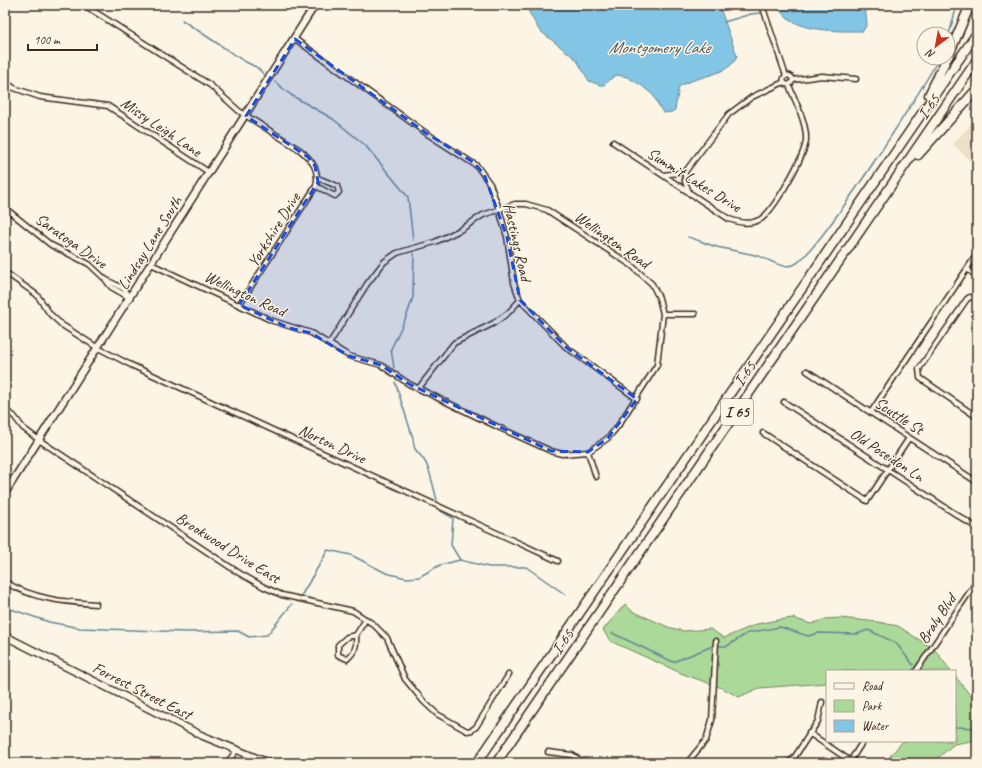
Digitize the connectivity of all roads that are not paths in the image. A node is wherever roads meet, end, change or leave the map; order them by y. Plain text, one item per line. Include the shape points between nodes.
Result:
1 (84, 5) edge
2 (762, 5) edge
3 (970, 5) edge
4 (313, 6) edge
5 (977, 33) edge
6 (295, 38) junction
7 (956, 39) edge
8 (977, 60) edge
9 (944, 66) edge
10 (786, 76) junction
11 (856, 79) dead end
12 (793, 80) junction
13 (5, 82) edge
14 (784, 82) junction
15 (789, 85) junction
16 (977, 89) edge
17 (246, 116) junction
18 (916, 121) junction
19 (612, 142) dead end
20 (685, 172) junction
21 (210, 173) junction
22 (662, 175) junction
23 (318, 178) junction
24 (895, 181) junction
25 (316, 186) junction
26 (690, 194) junction
27 (5, 208) edge
28 (499, 209) junction
29 (977, 254) edge
30 (151, 264) junction
31 (967, 269) junction
32 (5, 272) edge
33 (977, 276) edge
34 (130, 298) junction
35 (977, 299) edge
36 (520, 300) junction
37 (239, 305) junction
38 (663, 314) junction
39 (695, 314) dead end
40 (330, 344) junction
41 (98, 348) junction
42 (807, 371) dead end
43 (418, 389) junction
44 (637, 399) junction
45 (784, 402) dead end
46 (6, 410) edge
47 (871, 412) junction
48 (977, 417) edge
49 (763, 433) dead end
50 (909, 438) junction
51 (39, 440) junction
52 (588, 452) junction
53 (887, 470) junction
54 (596, 477) dead end
55 (977, 482) edge
56 (5, 493) edge
57 (977, 528) edge
58 (558, 561) dead end
59 (977, 581) edge
60 (5, 582) edge
61 (96, 604) dead end
62 (366, 619) junction
63 (356, 635) junction
64 (5, 636) edge
65 (716, 641) dead end
66 (917, 670) edge
67 (509, 674) dead end
68 (822, 702) dead end
69 (809, 733) junction
70 (862, 742) edge
71 (236, 751) junction
72 (548, 752) dead end
73 (229, 762) edge
74 (851, 762) edge
75 (269, 763) edge
76 (477, 763) edge
77 (496, 763) edge
78 (584, 763) edge
79 (687, 763) edge
80 (788, 763) edge

1 - 17 street via 210,86
2 - 10 street
3 - 7 highway
4 - 6 street, Lindsay Lane South
5 - 18 highway, I 65
6 - 17 street, Lindsay Lane South
6 - 28 street, Hastings Road via 426,133 473,162 490,184
8 - 24 highway, I-65 / I 65
9 - 18 highway
10 - 12 street
10 - 14 street
11 - 12 street via 822,76
12 - 15 street
13 - 21 street, Missy Leigh Lane via 40,97 108,106
14 - 15 street
14 - 20 street via 752,97 729,114
15 - 26 street, Summit Lakes Drive via 806,142 804,153 769,210 751,223 740,223 729,219
16 - 24 highway
17 - 21 street, Lindsay Lane South
17 - 23 street via 308,157 315,166
18 - 76 highway, I 65
19 - 22 street, Summit Lakes Drive
20 - 22 street
20 - 26 street via 685,182
21 - 30 street, Lindsay Lane South
22 - 26 street, Summit Lakes Drive
23 - 25 street, Yorkshire Drive
23 - 25 street, Yorkshire Drive via 337,186 339,192 335,196
24 - 77 highway, I-65 / I 65
25 - 37 street, Yorkshire Drive
27 - 34 street, Saratoga Drive via 51,245 89,264 111,287
28 - 36 street, Hastings Road via 507,237 514,283
28 - 38 street, Wellington Road via 515,204 526,204 547,210 632,265 652,284
28 - 40 street, Wellington Road via 435,242 397,253 384,262 367,284
29 - 31 street
30 - 34 street, Lindsay Lane South
30 - 37 street, Wellington Road
31 - 33 street
31 - 47 street
32 - 41 street, Norton Drive via 37,296 62,326
34 - 41 street, Lindsay Lane South
35 - 48 street via 967,299 919,369 920,378
36 - 43 street via 494,323 454,343
36 - 44 street, Hastings Road via 566,347
37 - 40 street, Wellington Road via 284,326 311,333
38 - 39 street
38 - 44 street, Wellington Road via 657,365
40 - 43 street, Wellington Road via 349,356 381,366
41 - 51 street, Lindsay Lane South
41 - 58 street, Norton Drive
42 - 47 street, Scuttle St
43 - 52 street, Wellington Road via 551,451 562,454
44 - 52 street, Wellington Road via 608,438
45 - 53 street, Old Poseidon Ln
46 - 51 street, Brookwood Drive East
47 - 50 street, Scuttle St
49 - 53 street via 867,501
50 - 53 street
50 - 55 street, Scuttle St
51 - 56 street, Lindsay Lane South
51 - 62 street, Brookwood Drive East via 238,573 282,595 353,611
52 - 54 street
53 - 57 street, Old Poseidon Ln
59 - 66 street, Braly Blvd
60 - 61 street via 41,598
62 - 63 street
62 - 67 street, Brookwood Drive East via 387,638 406,679 424,702 437,714 467,731 476,727
63 - 63 street via 347,637 338,645 338,656 347,659 355,652
64 - 71 street, Forrest Street East
65 - 79 street via 712,720 706,740
68 - 69 street via 818,721
69 - 74 street
69 - 80 street via 794,758
70 - 74 street
71 - 73 street
71 - 75 street, Forrest Street East
72 - 78 street via 572,756

